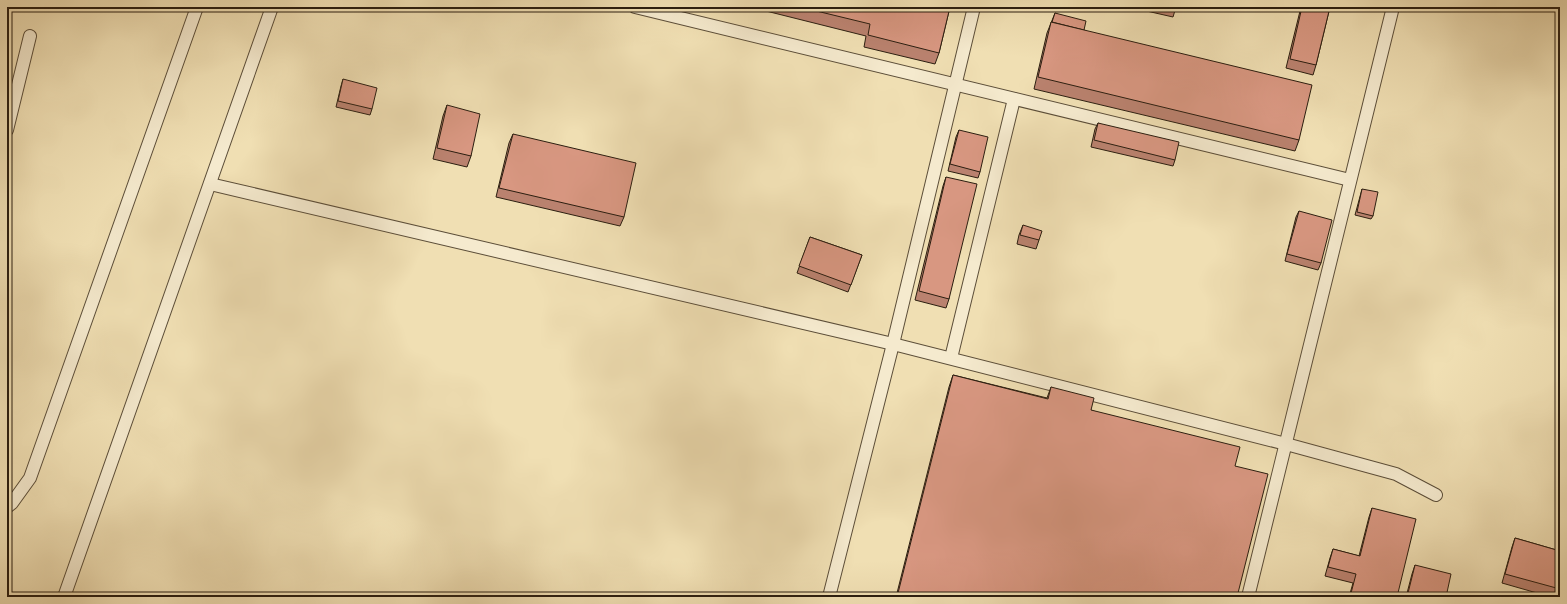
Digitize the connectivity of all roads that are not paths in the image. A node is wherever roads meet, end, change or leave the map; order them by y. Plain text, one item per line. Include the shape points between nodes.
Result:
1 (197, 7) edge
2 (272, 7) edge
3 (635, 7) edge
4 (974, 7) edge
5 (1393, 7) edge
6 (30, 36) dead end
7 (956, 85) junction
8 (1014, 99) junction
9 (7, 130) edge
10 (1350, 180) junction
11 (210, 184) junction
12 (893, 344) junction
13 (950, 358) junction
14 (1286, 444) junction
15 (1436, 495) dead end
16 (7, 507) edge
17 (64, 597) edge
18 (829, 597) edge
19 (1248, 597) edge

1 - 16 lane via 30,478
2 - 11 lane
3 - 7 lane
4 - 7 lane
5 - 10 lane
6 - 9 lane
7 - 8 lane
7 - 12 lane
8 - 10 lane
8 - 13 lane
10 - 14 lane
11 - 12 lane
11 - 17 lane
12 - 13 lane
12 - 18 lane
13 - 14 lane
14 - 15 lane via 1396,474
14 - 19 lane

